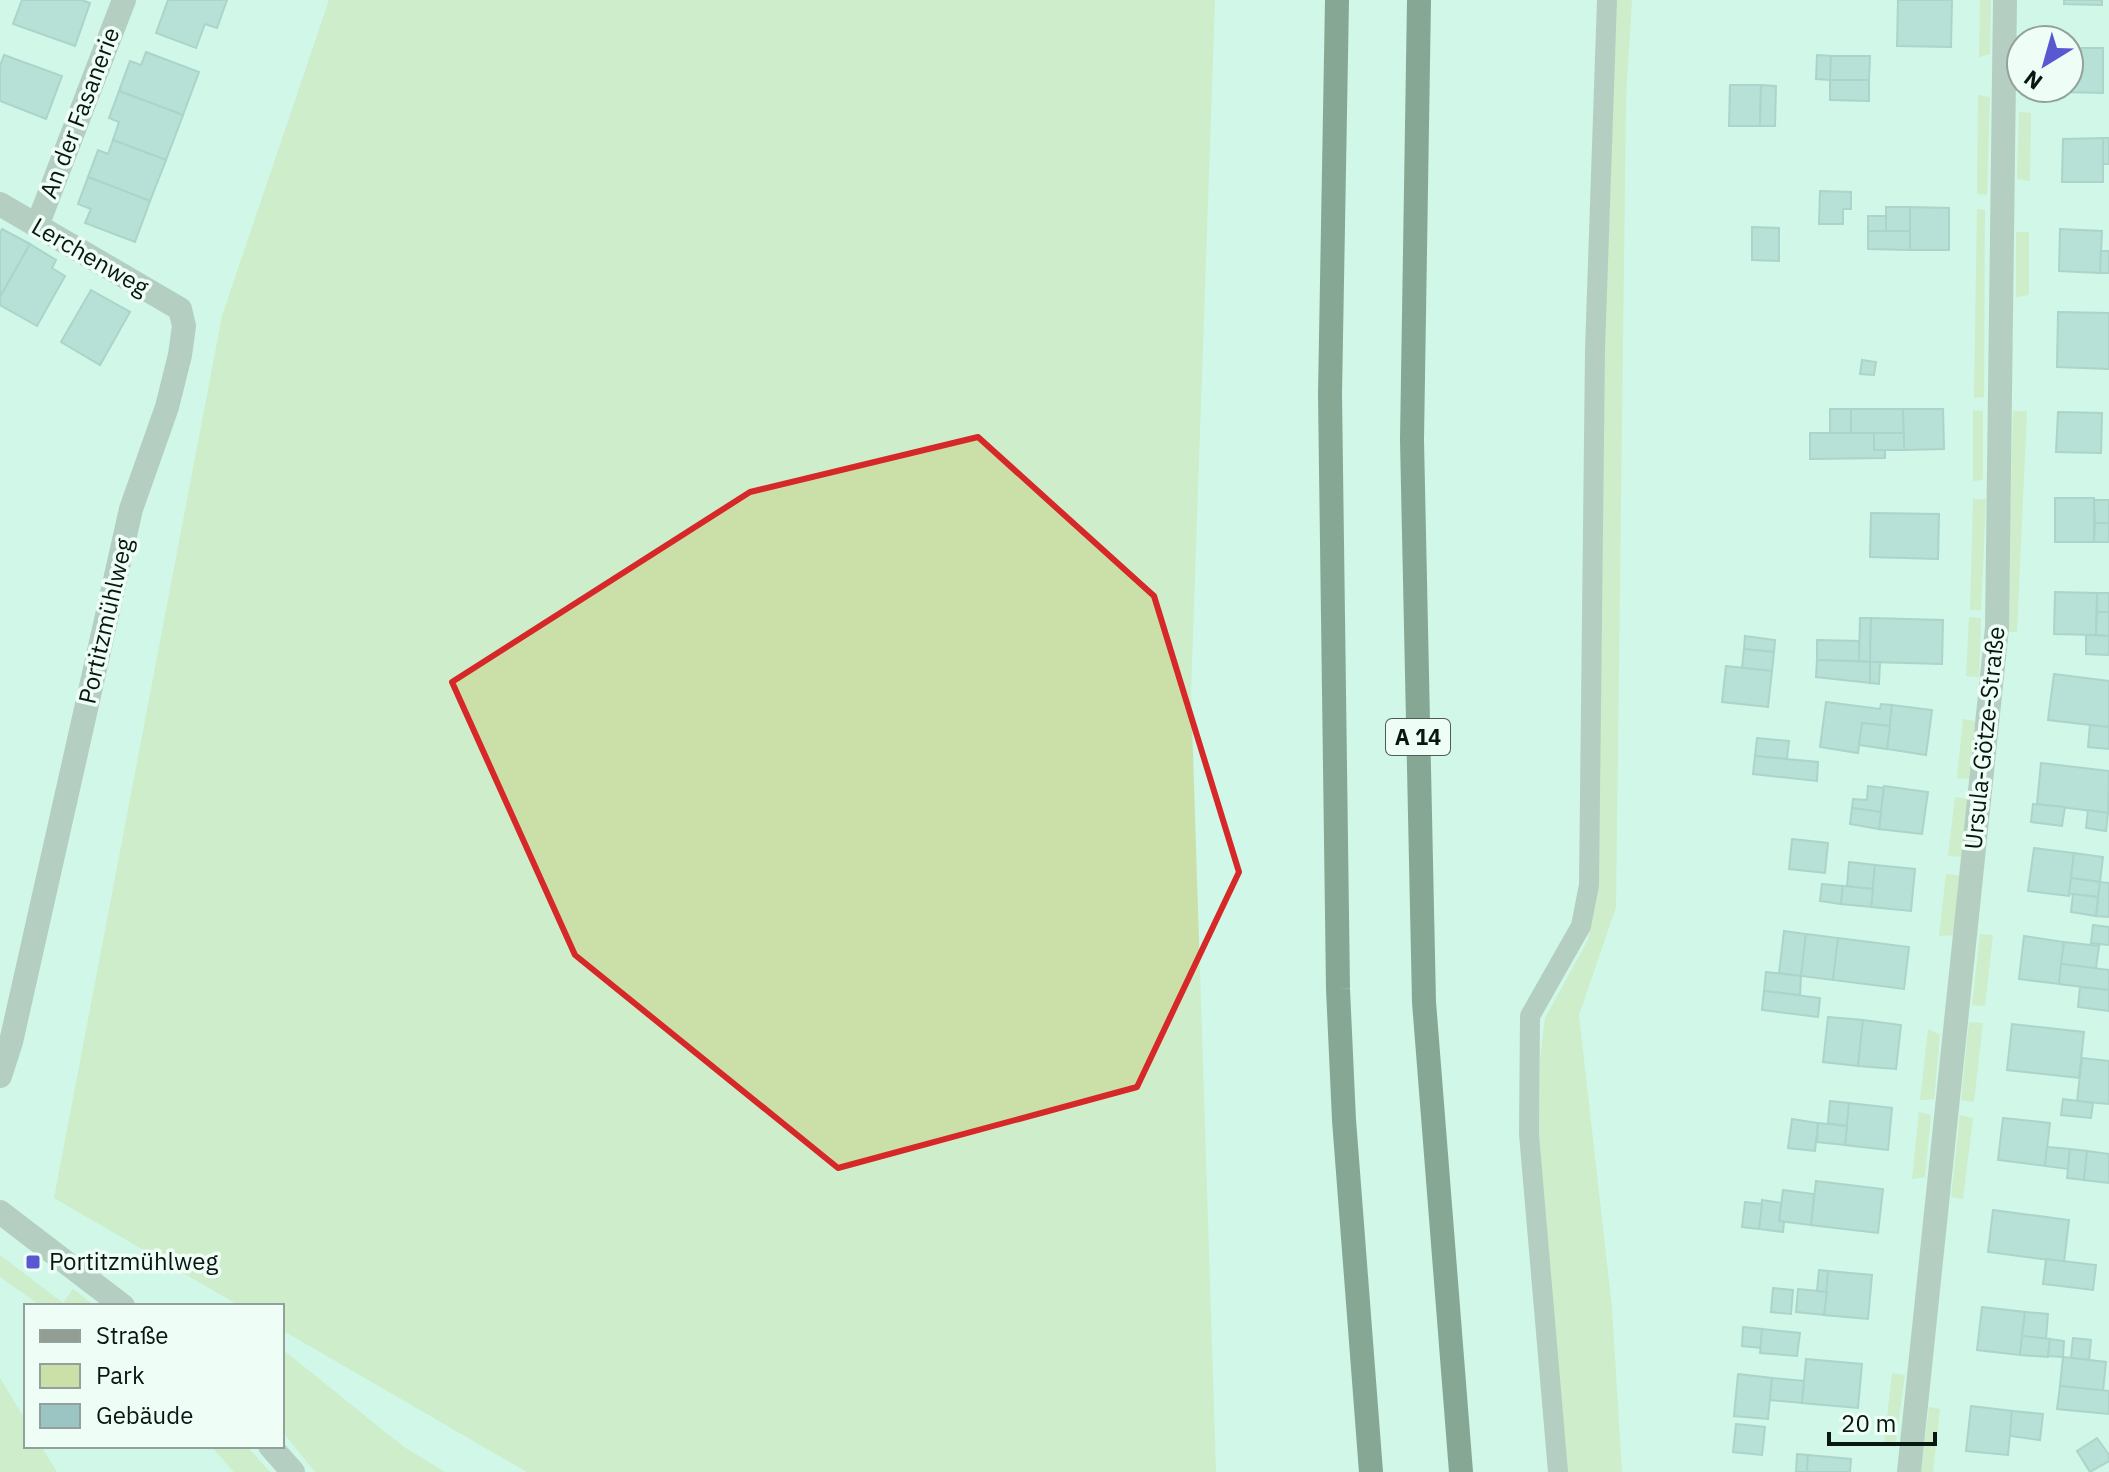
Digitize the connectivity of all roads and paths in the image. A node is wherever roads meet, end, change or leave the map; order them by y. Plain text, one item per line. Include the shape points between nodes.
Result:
1 (124, 0) edge
2 (1337, 0) edge
3 (1419, 0) edge
4 (1607, 0) edge
5 (2005, 0) edge
6 (0, 204) edge
7 (37, 226) junction
8 (180, 309) joint
9 (0, 1076) edge
10 (0, 1212) edge
11 (120, 1304) edge
12 (272, 1448) edge
13 (293, 1472) edge
14 (1371, 1472) edge
15 (1461, 1472) edge
16 (1558, 1472) edge
17 (1909, 1472) edge

1 - 7 street, An der Fasanerie
2 - 14 highway via 1330,394 1338,989
3 - 15 highway, A 14 via 1412,440 1424,1002
4 - 16 lane via 1595,366 1589,885 1581,926 1530,1016 1529,1134
5 - 17 street, Ursula-Götze-Straße via 1997,628
6 - 7 street, Lerchenweg
7 - 8 street, Lerchenweg
8 - 9 street, Portitzmühlweg via 180,355 131,509
10 - 11 street
12 - 13 street

